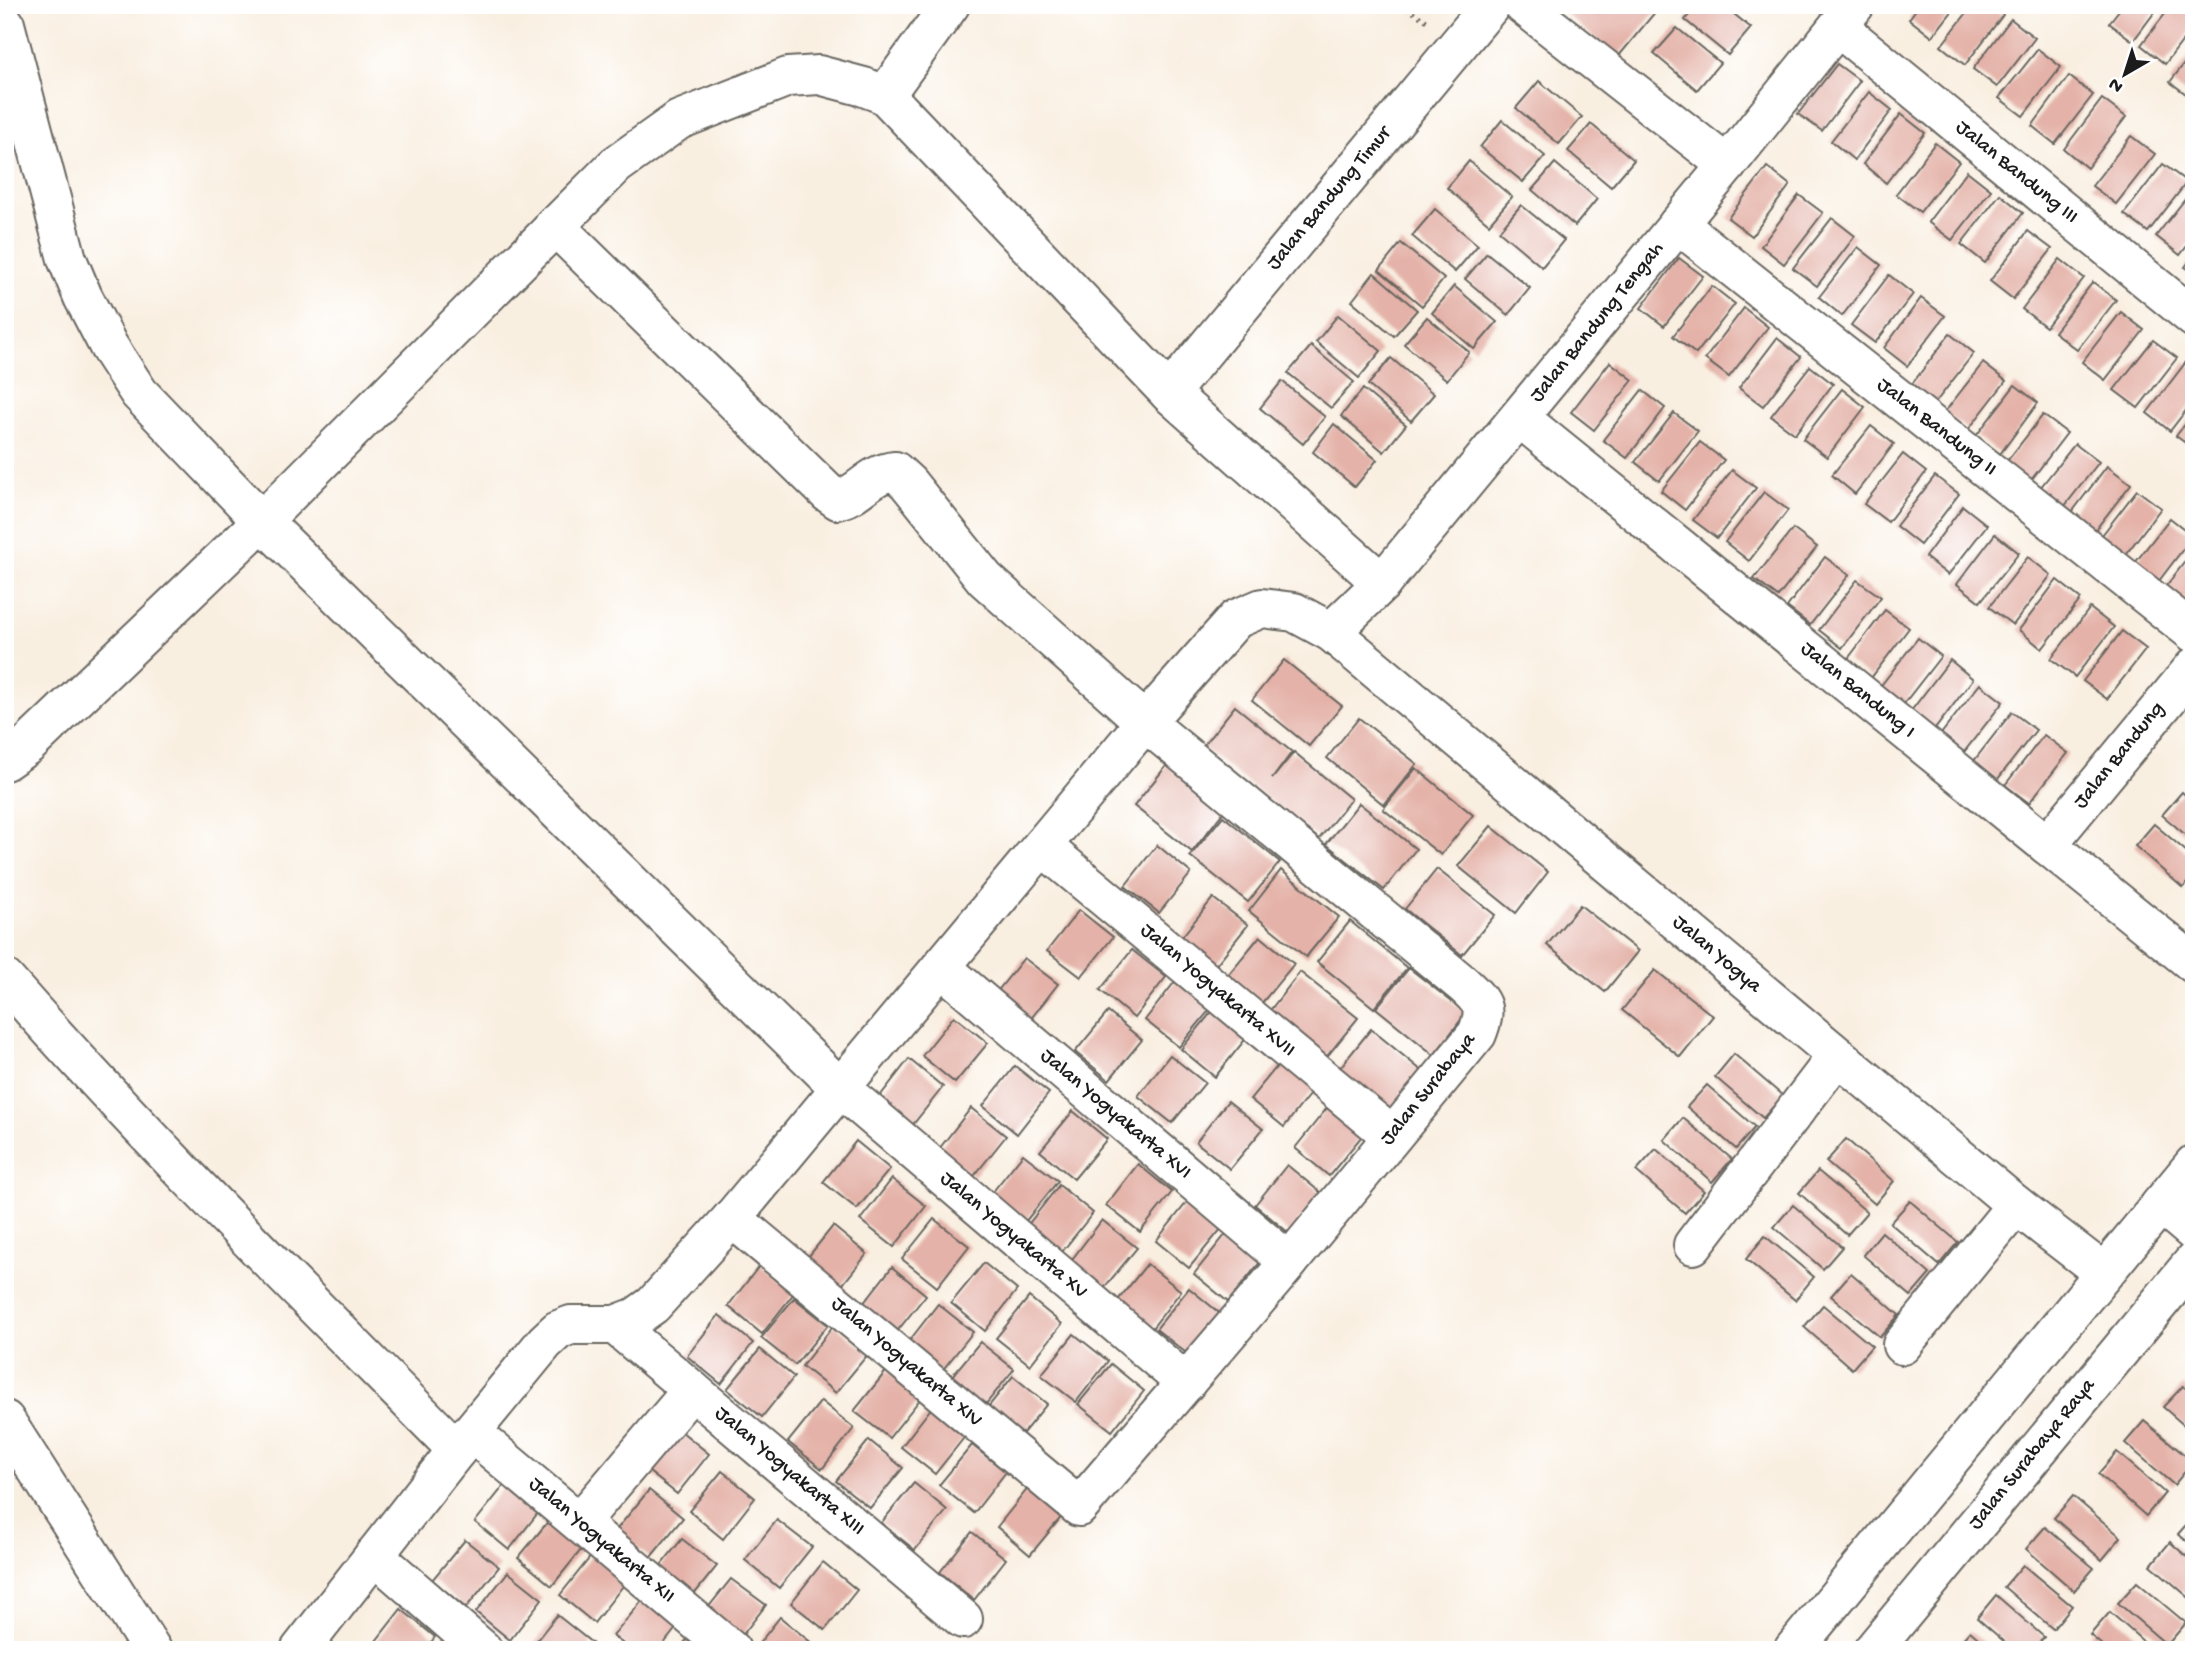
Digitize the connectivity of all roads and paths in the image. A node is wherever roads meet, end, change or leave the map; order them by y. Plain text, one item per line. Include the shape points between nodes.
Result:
1 (950, 5) edge
2 (1491, 5) edge
3 (1523, 5) edge
4 (1847, 17) edge
5 (5, 24) edge
6 (885, 95) junction
7 (1727, 165) junction
8 (1678, 224) junction
9 (554, 225) junction
10 (2194, 318) edge
11 (1169, 393) junction
12 (1520, 418) junction
13 (262, 521) junction
14 (1382, 583) junction
15 (1331, 632) junction
16 (2194, 633) edge
17 (2194, 667) edge
18 (1145, 722) junction
19 (5, 761) edge
20 (2047, 845) junction
21 (1042, 846) junction
22 (2194, 964) edge
23 (941, 967) junction
24 (5, 979) edge
25 (1837, 1056) junction
26 (840, 1088) junction
27 (1392, 1136) junction
28 (2194, 1164) edge
29 (2161, 1204) junction
30 (2016, 1205) junction
31 (732, 1218) junction
32 (2194, 1232) edge
33 (1693, 1245) dead end
34 (2194, 1261) edge
35 (1289, 1262) junction
36 (2104, 1273) junction
37 (615, 1325) junction
38 (1902, 1345) dead end
39 (1186, 1383) junction
40 (692, 1390) junction
41 (5, 1420) edge
42 (464, 1441) junction
43 (1079, 1507) joint
44 (579, 1522) junction
45 (374, 1555) junction
46 (963, 1619) dead end
47 (152, 1650) edge
48 (300, 1650) edge
49 (483, 1650) edge
50 (731, 1650) edge
51 (1794, 1650) edge
52 (1873, 1650) edge

1 - 6 street
2 - 11 street, Jalan Bandung Timur
3 - 7 street
4 - 7 street, Jalan Bandung Tengah
4 - 10 street, Jalan Bandung III
5 - 13 street, Jalan Yogyakarta XV via 67,259 83,297 139,393
6 - 9 street via 819,75 798,76 712,105 679,120 617,165
6 - 11 street
7 - 8 street, Jalan Bandung Tengah
8 - 12 street, Jalan Bandung Tengah
8 - 16 street, Jalan Bandung II
9 - 13 street
9 - 18 street, Jalan Surabaya via 838,500 883,472 895,471 985,579
11 - 14 street
12 - 14 street, Jalan Bandung Tengah
12 - 20 street, Jalan Bandung I
13 - 19 street via 28,745
13 - 26 street, Jalan Yogyakarta XV
14 - 15 street, Jalan Bandung Tengah
15 - 18 street, Jalan Yogya via 1294,612 1262,608 1236,619
15 - 25 street, Jalan Yogya
17 - 20 street, Jalan Bandung
18 - 21 street, Jalan Yogya
18 - 27 street, Jalan Surabaya via 1479,1000 1484,1016 1477,1034
20 - 22 street, Jalan Bandung I
21 - 23 street, Jalan Yogya
21 - 27 street, Jalan Yogyakarta XVII
23 - 26 street, Jalan Yogya
23 - 35 street, Jalan Yogyakarta XVI
24 - 42 street, Jalan Yogyakarta XII via 183,1173
25 - 30 street, Jalan Yogya
25 - 33 street
26 - 31 street, Jalan Yogya
26 - 39 street, Jalan Yogyakarta XV
27 - 35 street, Jalan Surabaya
28 - 29 street
29 - 32 street
29 - 36 street
30 - 36 street, Jalan Yogya
30 - 38 street
31 - 37 street, Jalan Yogya via 653,1306
31 - 43 street, Jalan Yogyakarta XIV
34 - 52 street, Jalan Surabaya Raya
35 - 39 street, Jalan Surabaya
36 - 51 street
37 - 40 street, Jalan Yogyakarta XIII
37 - 42 street via 571,1325 558,1330
39 - 43 street, Jalan Surabaya
40 - 44 street
40 - 46 street, Jalan Yogyakarta XIII
41 - 47 street
42 - 44 street, Jalan Yogyakarta XII
42 - 45 street
44 - 50 street, Jalan Yogyakarta XII
45 - 48 street
45 - 49 street

